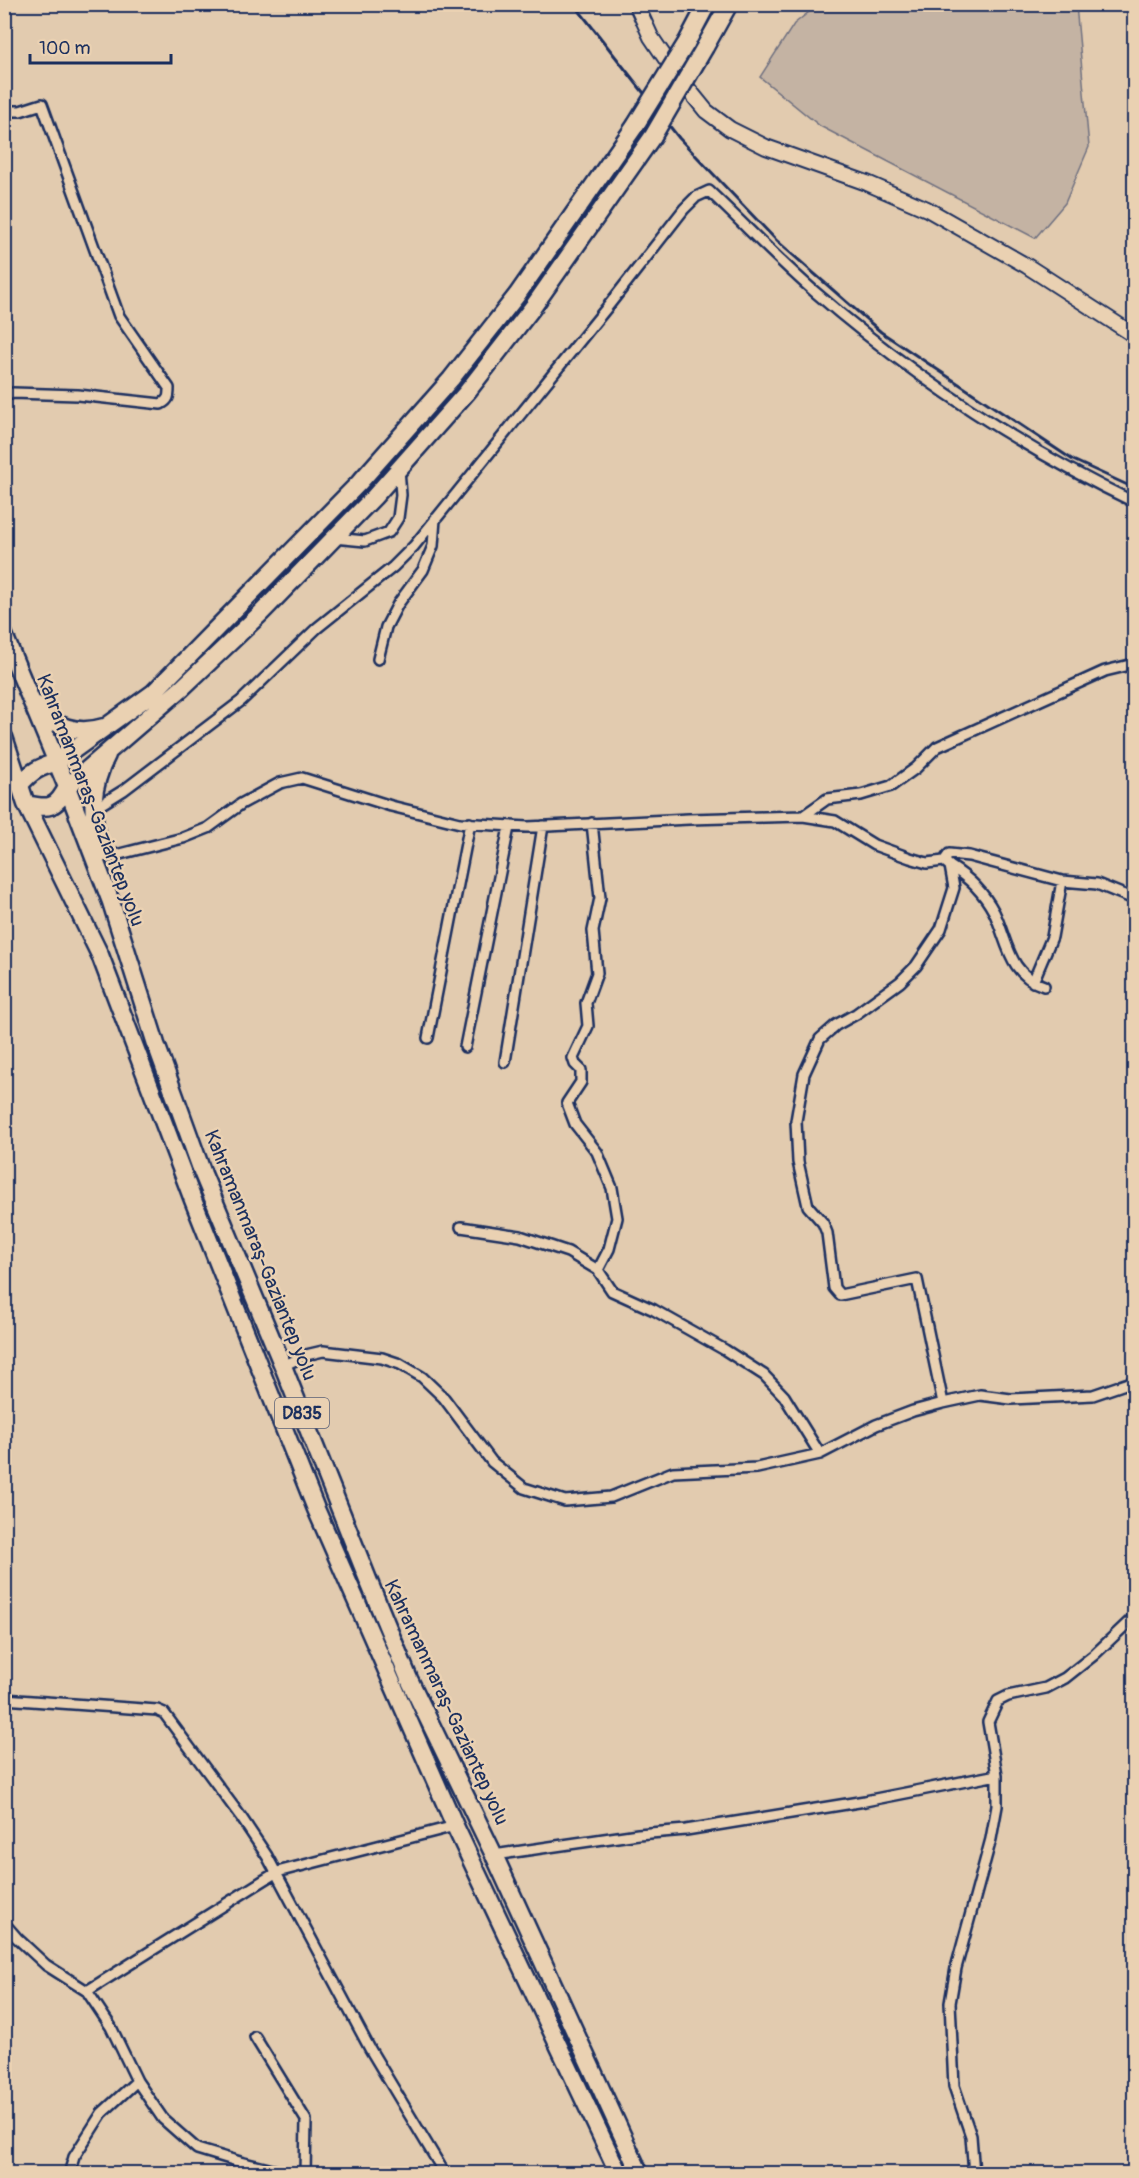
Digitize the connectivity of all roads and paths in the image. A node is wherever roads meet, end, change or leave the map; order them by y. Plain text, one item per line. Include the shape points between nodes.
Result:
1 (636, 4) edge
2 (729, 4) edge
3 (740, 4) edge
4 (705, 8) edge
5 (707, 44) junction
6 (4, 111) edge
7 (1134, 335) edge
8 (4, 396) edge
9 (399, 469) junction
10 (1134, 502) edge
11 (435, 519) junction
12 (334, 538) junction
13 (4, 635) edge
14 (378, 659) dead end
15 (1134, 664) edge
16 (29, 692) junction
17 (111, 725) junction
18 (4, 737) edge
19 (111, 749) junction
20 (57, 762) junction
21 (20, 785) junction
22 (67, 787) junction
23 (26, 804) junction
24 (92, 810) junction
25 (803, 816) junction
26 (470, 823) junction
27 (592, 823) junction
28 (509, 826) junction
29 (543, 826) junction
30 (100, 857) junction
31 (947, 864) junction
32 (1062, 881) junction
33 (1134, 899) edge
34 (111, 902) junction
35 (1034, 982) junction
36 (1044, 986) dead end
37 (428, 1038) dead end
38 (465, 1047) dead end
39 (505, 1062) dead end
40 (461, 1227) dead end
41 (598, 1270) junction
42 (284, 1366) junction
43 (1134, 1381) edge
44 (942, 1403) junction
45 (820, 1454) junction
46 (1134, 1617) edge
47 (4, 1699) edge
48 (997, 1775) junction
49 (455, 1826) junction
50 (494, 1855) junction
51 (277, 1872) junction
52 (4, 1923) edge
53 (87, 1991) junction
54 (255, 2037) dead end
55 (137, 2080) junction
56 (69, 2174) edge
57 (289, 2174) edge
58 (305, 2174) edge
59 (445, 2174) edge
60 (619, 2174) edge
61 (640, 2174) edge
62 (974, 2174) edge

1 - 7 street via 651,37 676,75 706,111 730,129 766,147 927,209 1027,266
2 - 5 highway
3 - 5 highway
4 - 17 highway, bridge via 635,126 517,295 451,379 359,483 247,599 153,693
5 - 9 highway, bridge via 653,136 533,307 467,392
6 - 8 street via 42,104 118,316 169,388 170,396 161,404 78,395
9 - 12 highway
9 - 12 street via 398,518 389,532 365,541
10 - 11 street via 1024,443 922,378 814,291 709,190 684,209
11 - 14 street via 433,546 423,570 386,627
11 - 24 street via 393,567 317,628 241,701
12 - 19 highway via 261,614
13 - 16 highway, Kahramanmaraş-Gaziantep yolu / D835
15 - 25 street via 1105,671 937,747 891,786 827,799
16 - 17 highway via 41,710 72,730 91,731
16 - 20 highway, Kahramanmaraş-Gaziantep yolu / D835
17 - 20 highway
18 - 21 highway, Kahramanmaraş-Gaziantep yolu / D835
19 - 22 highway
19 - 24 highway via 99,771
20 - 21 highway via 38,767
20 - 22 highway, Kahramanmaraş-Gaziantep yolu / D835
21 - 23 highway, Kahramanmaraş-Gaziantep yolu / D835
22 - 23 highway via 54,806
22 - 34 highway, Kahramanmaraş-Gaziantep yolu / D835
23 - 49 highway, Kahramanmaraş-Gaziantep yolu / D835 via 99,955 316,1509
24 - 30 highway
25 - 27 street
25 - 31 street via 835,822 874,845 910,858
26 - 28 street
26 - 30 street via 391,806 303,778 280,783 208,828 183,838
26 - 37 street
27 - 29 street
27 - 41 street via 600,898 593,930 597,973 586,1003 588,1026 573,1058 581,1070 580,1082 567,1103 575,1124 597,1152 614,1198 617,1218 609,1249
28 - 29 street
28 - 38 street
29 - 39 street
30 - 34 highway
31 - 32 street via 949,854 969,856
31 - 35 street via 968,877 994,912 1014,964
31 - 44 street via 954,888 940,929 916,966 900,982 820,1039 804,1074 796,1121 798,1162 808,1206 827,1233 834,1288 840,1294 917,1279
32 - 33 street via 1097,884
32 - 35 street via 1052,937
34 - 42 highway, Kahramanmaraş-Gaziantep yolu / D835 via 203,1174
35 - 36 street
40 - 41 street via 520,1236 568,1252
41 - 45 street via 612,1291 654,1310 764,1375 784,1396
42 - 45 street via 306,1354 323,1351 400,1364 422,1377 444,1398 492,1462 524,1488 565,1502 611,1497 673,1472 757,1468
42 - 50 highway, Kahramanmaraş-Gaziantep yolu / D835 via 409,1679
43 - 44 street via 1093,1395 1011,1399 980,1395
44 - 45 street via 876,1425
46 - 48 street via 1065,1678 1046,1688 1008,1695 998,1701 988,1722
47 - 51 street via 164,1713
48 - 50 street via 686,1830
48 - 62 street via 991,1839 950,2003 954,2086 971,2136
49 - 51 street
49 - 60 highway, Kahramanmaraş-Gaziantep yolu / D835
50 - 61 highway, Kahramanmaraş-Gaziantep yolu / D835
51 - 53 street
51 - 59 street via 370,2049
52 - 53 street via 46,1965
53 - 55 street via 111,2027
54 - 58 street via 306,2120
55 - 56 street via 102,2113 74,2157
55 - 57 street via 163,2119 197,2150

